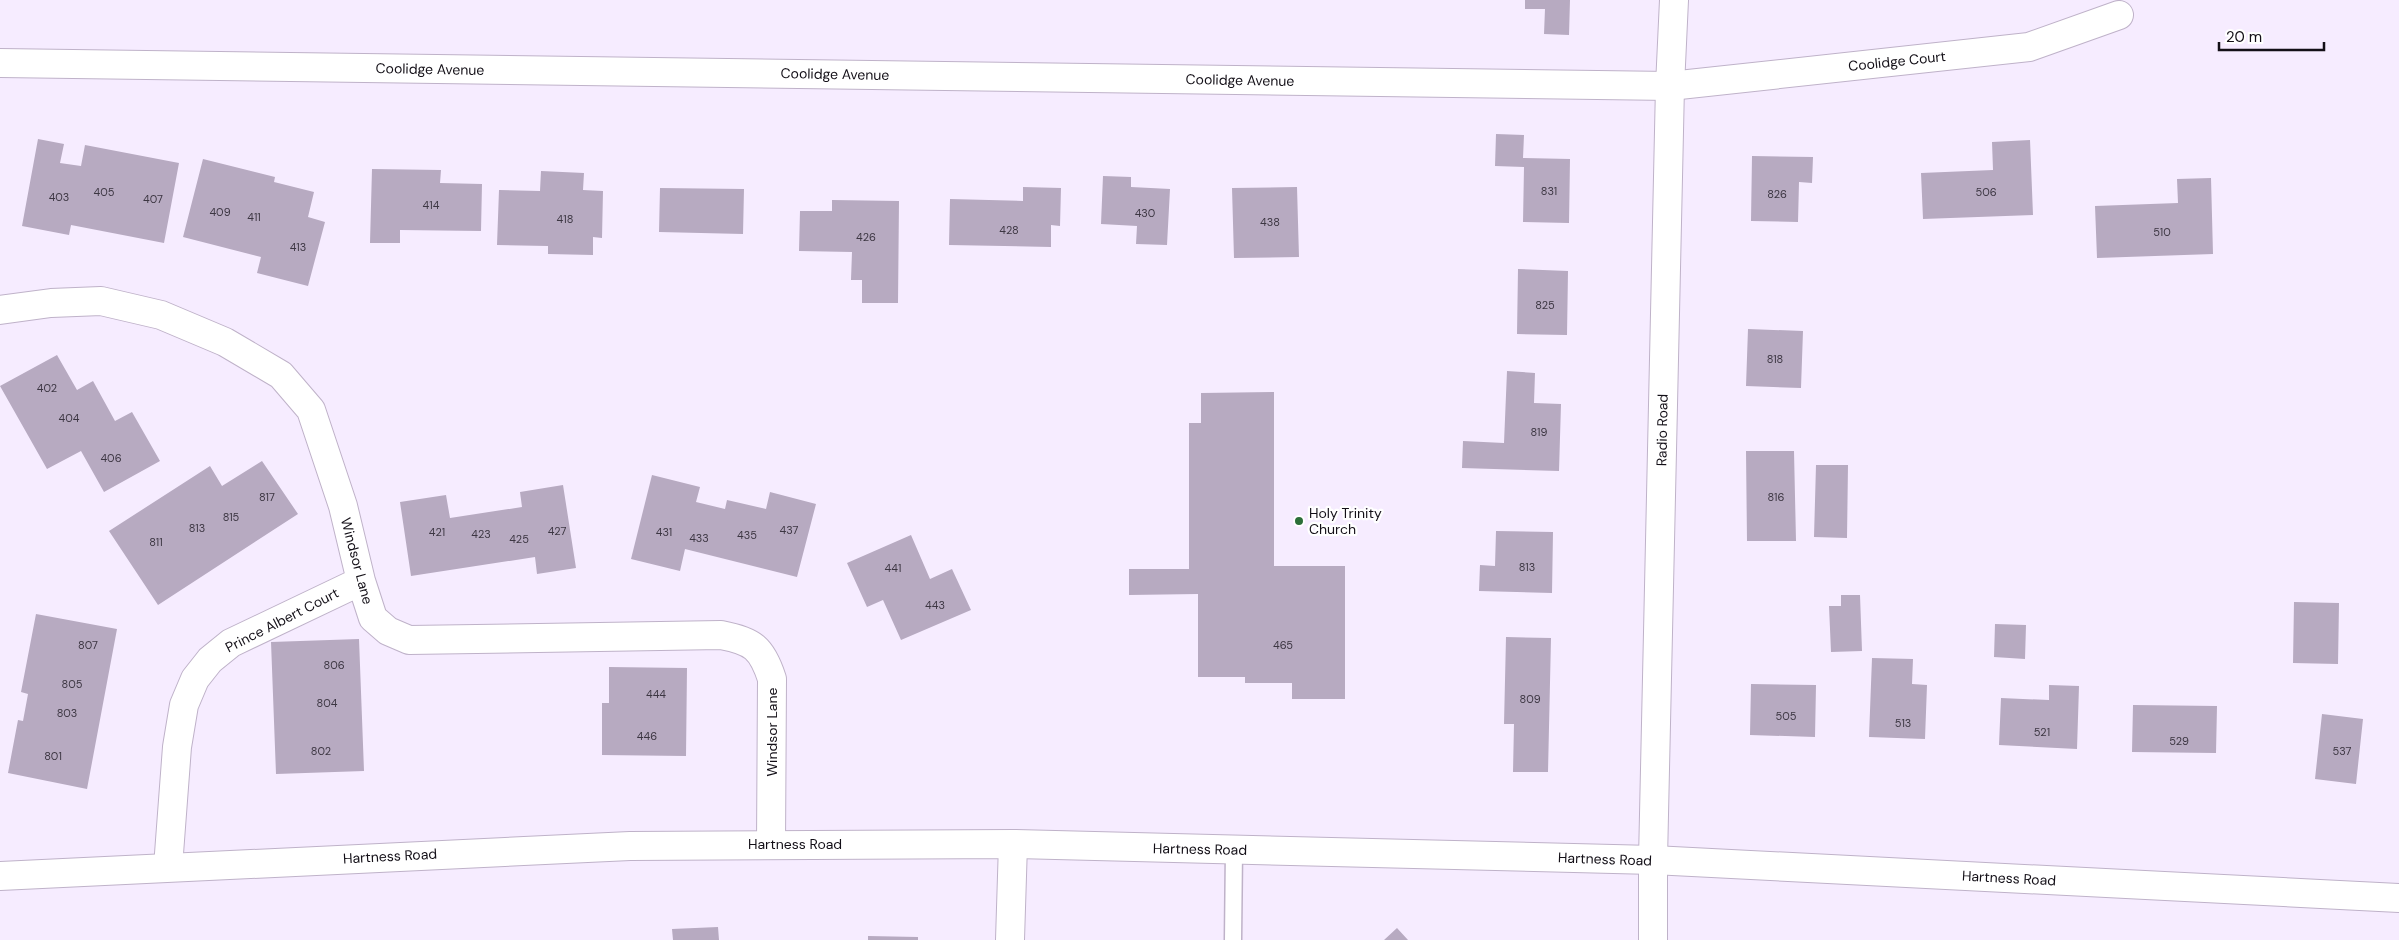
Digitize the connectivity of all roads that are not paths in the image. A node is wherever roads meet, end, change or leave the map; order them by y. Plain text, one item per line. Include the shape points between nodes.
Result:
1 (1674, 0) edge
2 (2119, 15) dead end
3 (0, 63) edge
4 (1670, 86) junction
5 (0, 310) edge
6 (361, 581) junction
7 (771, 844) junction
8 (1013, 844) junction
9 (1234, 849) junction
10 (1653, 860) junction
11 (168, 867) junction
12 (0, 876) edge
13 (2399, 898) edge
14 (1010, 940) edge
15 (1233, 940) edge
16 (1654, 940) edge

1 - 4 street, Radio Road
2 - 4 street, Coolidge Court via 2029,47
3 - 4 street, Coolidge Avenue
4 - 10 street, Radio Road
5 - 6 street, Windsor Lane via 101,301 161,315 225,342 281,375 311,410 343,506
6 - 7 street, Windsor Lane via 373,618 388,631 409,640 721,635 742,639 766,660 772,679
6 - 11 street, Prince Albert Court via 230,643 195,679 184,705 177,747
7 - 8 street, Hartness Road
7 - 11 street, Hartness Road via 630,846
8 - 9 street, Hartness Road
8 - 14 street
9 - 10 street, Hartness Road
9 - 15 lane
10 - 13 street, Hartness Road
10 - 16 street, Radio Road
11 - 12 street, Hartness Road

